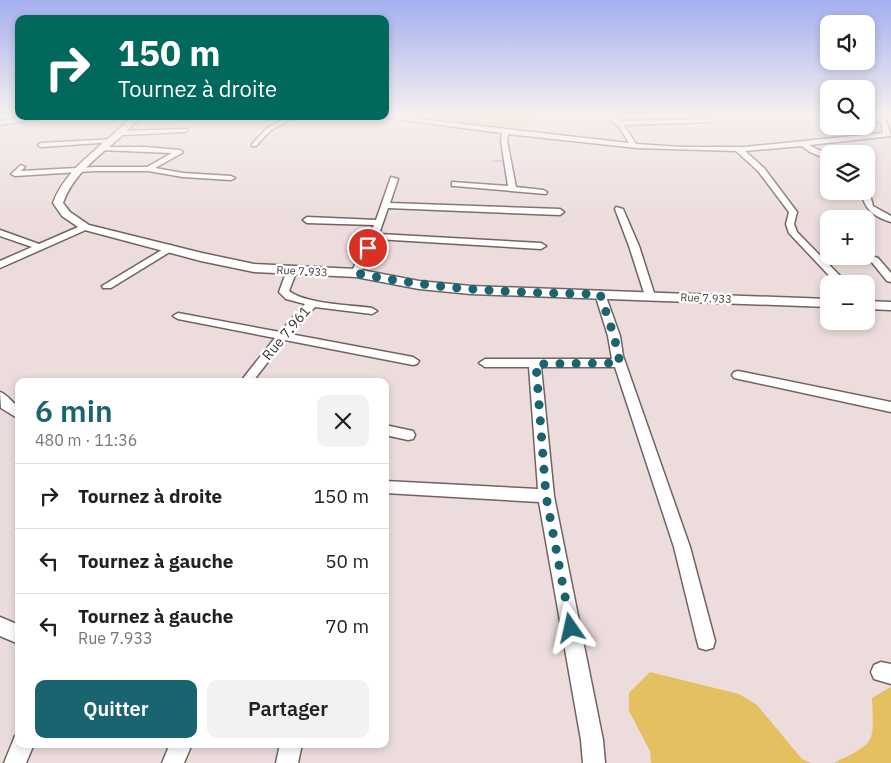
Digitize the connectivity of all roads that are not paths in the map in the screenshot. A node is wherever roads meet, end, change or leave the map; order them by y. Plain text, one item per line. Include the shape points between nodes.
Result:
1 (102, 149) edge
2 (152, 150) edge
3 (505, 150) edge
4 (739, 150) edge
5 (21, 167) dead end
6 (148, 169) junction
7 (79, 171) junction
8 (231, 178) dead end
9 (394, 180) dead end
10 (456, 184) dead end
11 (512, 189) junction
12 (544, 192) dead end
13 (867, 200) edge
14 (386, 205) junction
15 (619, 210) dead end
16 (560, 212) dead end
17 (891, 219) edge
18 (307, 220) dead end
19 (379, 224) junction
20 (85, 227) junction
21 (0, 233) edge
22 (374, 236) junction
23 (541, 246) dead end
24 (39, 247) junction
25 (170, 248) junction
26 (875, 260) dead end
27 (0, 265) edge
28 (292, 270) junction
29 (356, 273) junction
30 (834, 275) edge
31 (891, 279) edge
32 (107, 286) dead end
33 (600, 294) junction
34 (650, 296) junction
35 (312, 303) junction
36 (820, 303) edge
37 (875, 305) edge
38 (891, 306) edge
39 (372, 311) dead end
40 (178, 316) dead end
41 (283, 336) junction
42 (413, 361) dead end
43 (485, 363) dead end
44 (620, 363) junction
45 (536, 364) junction
46 (738, 375) dead end
47 (249, 378) edge
48 (0, 396) edge
49 (891, 408) edge
50 (15, 411) edge
51 (389, 431) edge
52 (408, 435) dead end
53 (389, 487) edge
54 (546, 496) junction
55 (0, 626) edge
56 (15, 633) edge
57 (706, 641) dead end
58 (21, 748) edge
59 (180, 748) edge
60 (290, 748) edge
61 (15, 763) edge
62 (173, 763) edge
63 (287, 763) edge
64 (594, 763) edge

1 - 7 street, Rue 7.933
2 - 6 street via 180,152
3 - 11 street
4 - 30 street via 767,177 793,212 790,224 793,233
5 - 7 street via 16,174
6 - 7 street
6 - 8 street
7 - 20 street, Rue 7.933 via 62,191 58,203 66,214
9 - 14 street
10 - 11 street
11 - 12 street
13 - 17 street via 872,211
14 - 16 street
14 - 19 street
15 - 34 street
18 - 19 street
19 - 22 street
20 - 24 street
20 - 25 street, Rue 7.933
21 - 24 street
22 - 23 street
22 - 29 street
24 - 27 street
25 - 28 street, Rue 7.933 via 239,266
25 - 32 street
26 - 31 street
28 - 29 street, Rue 7.933
28 - 35 street, Rue 7.961 via 284,292
29 - 33 street, Rue 7.933 via 463,290
33 - 34 street, Rue 7.933
33 - 44 street
34 - 36 street, Rue 7.933
35 - 39 street
35 - 41 street, Rue 7.961
37 - 38 street
40 - 41 street
41 - 42 street
41 - 47 street, Rue 7.961
43 - 45 street
44 - 45 street
44 - 57 street via 682,547
45 - 54 street
46 - 49 street
48 - 50 street
51 - 52 street
53 - 54 street
54 - 64 street
55 - 56 street
58 - 61 street
59 - 62 street
60 - 63 street

